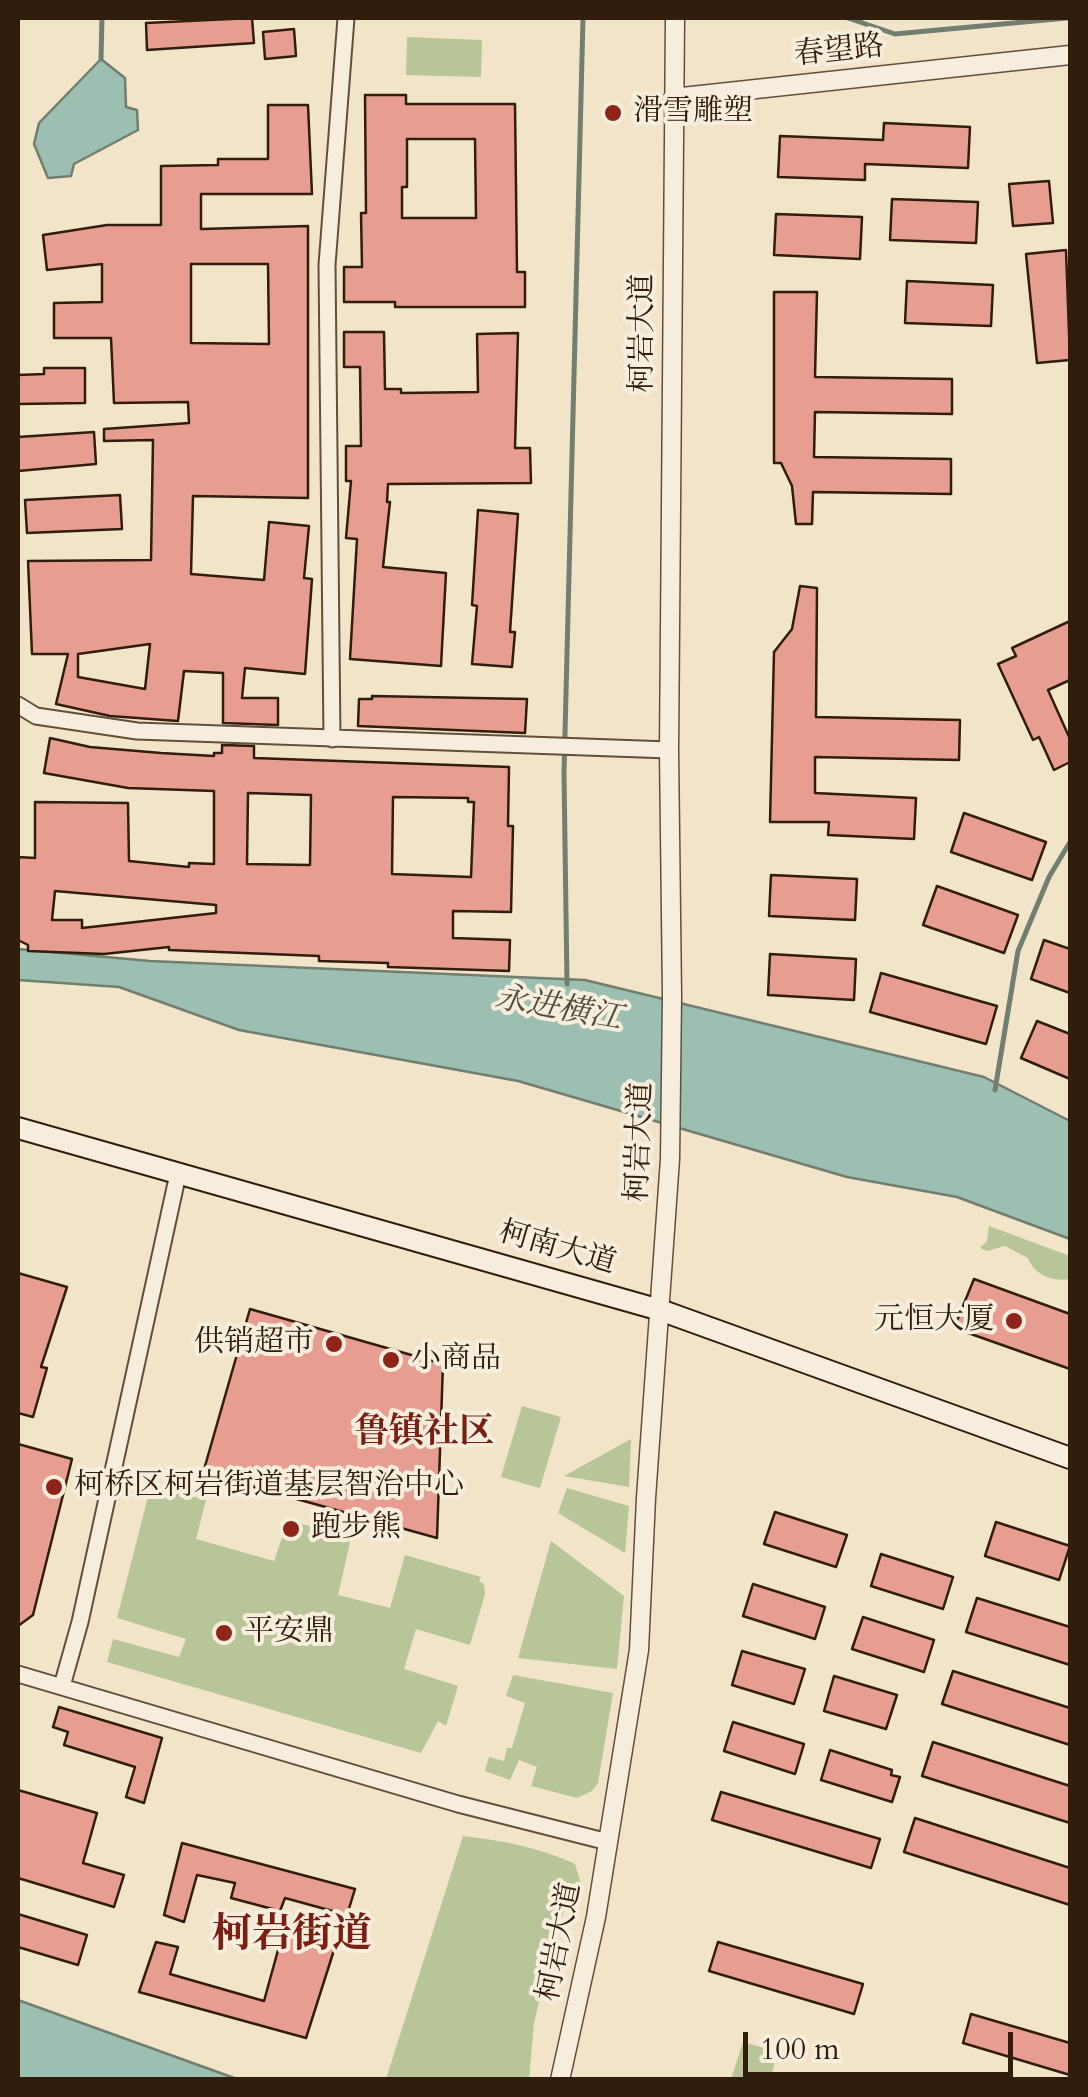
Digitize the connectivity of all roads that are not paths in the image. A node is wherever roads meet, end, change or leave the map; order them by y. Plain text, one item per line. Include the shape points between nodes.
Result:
1 (346, 18) edge
2 (674, 18) edge
3 (1070, 55) edge
4 (673, 98) junction
5 (18, 705) edge
6 (332, 739) junction
7 (669, 750) junction
8 (18, 1128) edge
9 (178, 1174) junction
10 (660, 1310) junction
11 (1070, 1458) edge
12 (18, 1674) edge
13 (62, 1686) junction
14 (608, 1842) junction
15 (560, 2080) edge

1 - 6 street via 326,266
2 - 4 street, 柯岩大道
3 - 4 street, 春望路
4 - 7 street, 柯岩大道
5 - 6 street via 36,716 137,731
6 - 7 street
7 - 10 street, 柯岩大道 via 670,1159
8 - 9 main road, 柯南大道
9 - 10 main road, 柯南大道
9 - 13 street
10 - 11 main road, 柯南大道
10 - 14 street, 柯岩大道 via 640,1650
12 - 13 street
13 - 14 street
14 - 15 street, 柯岩大道

